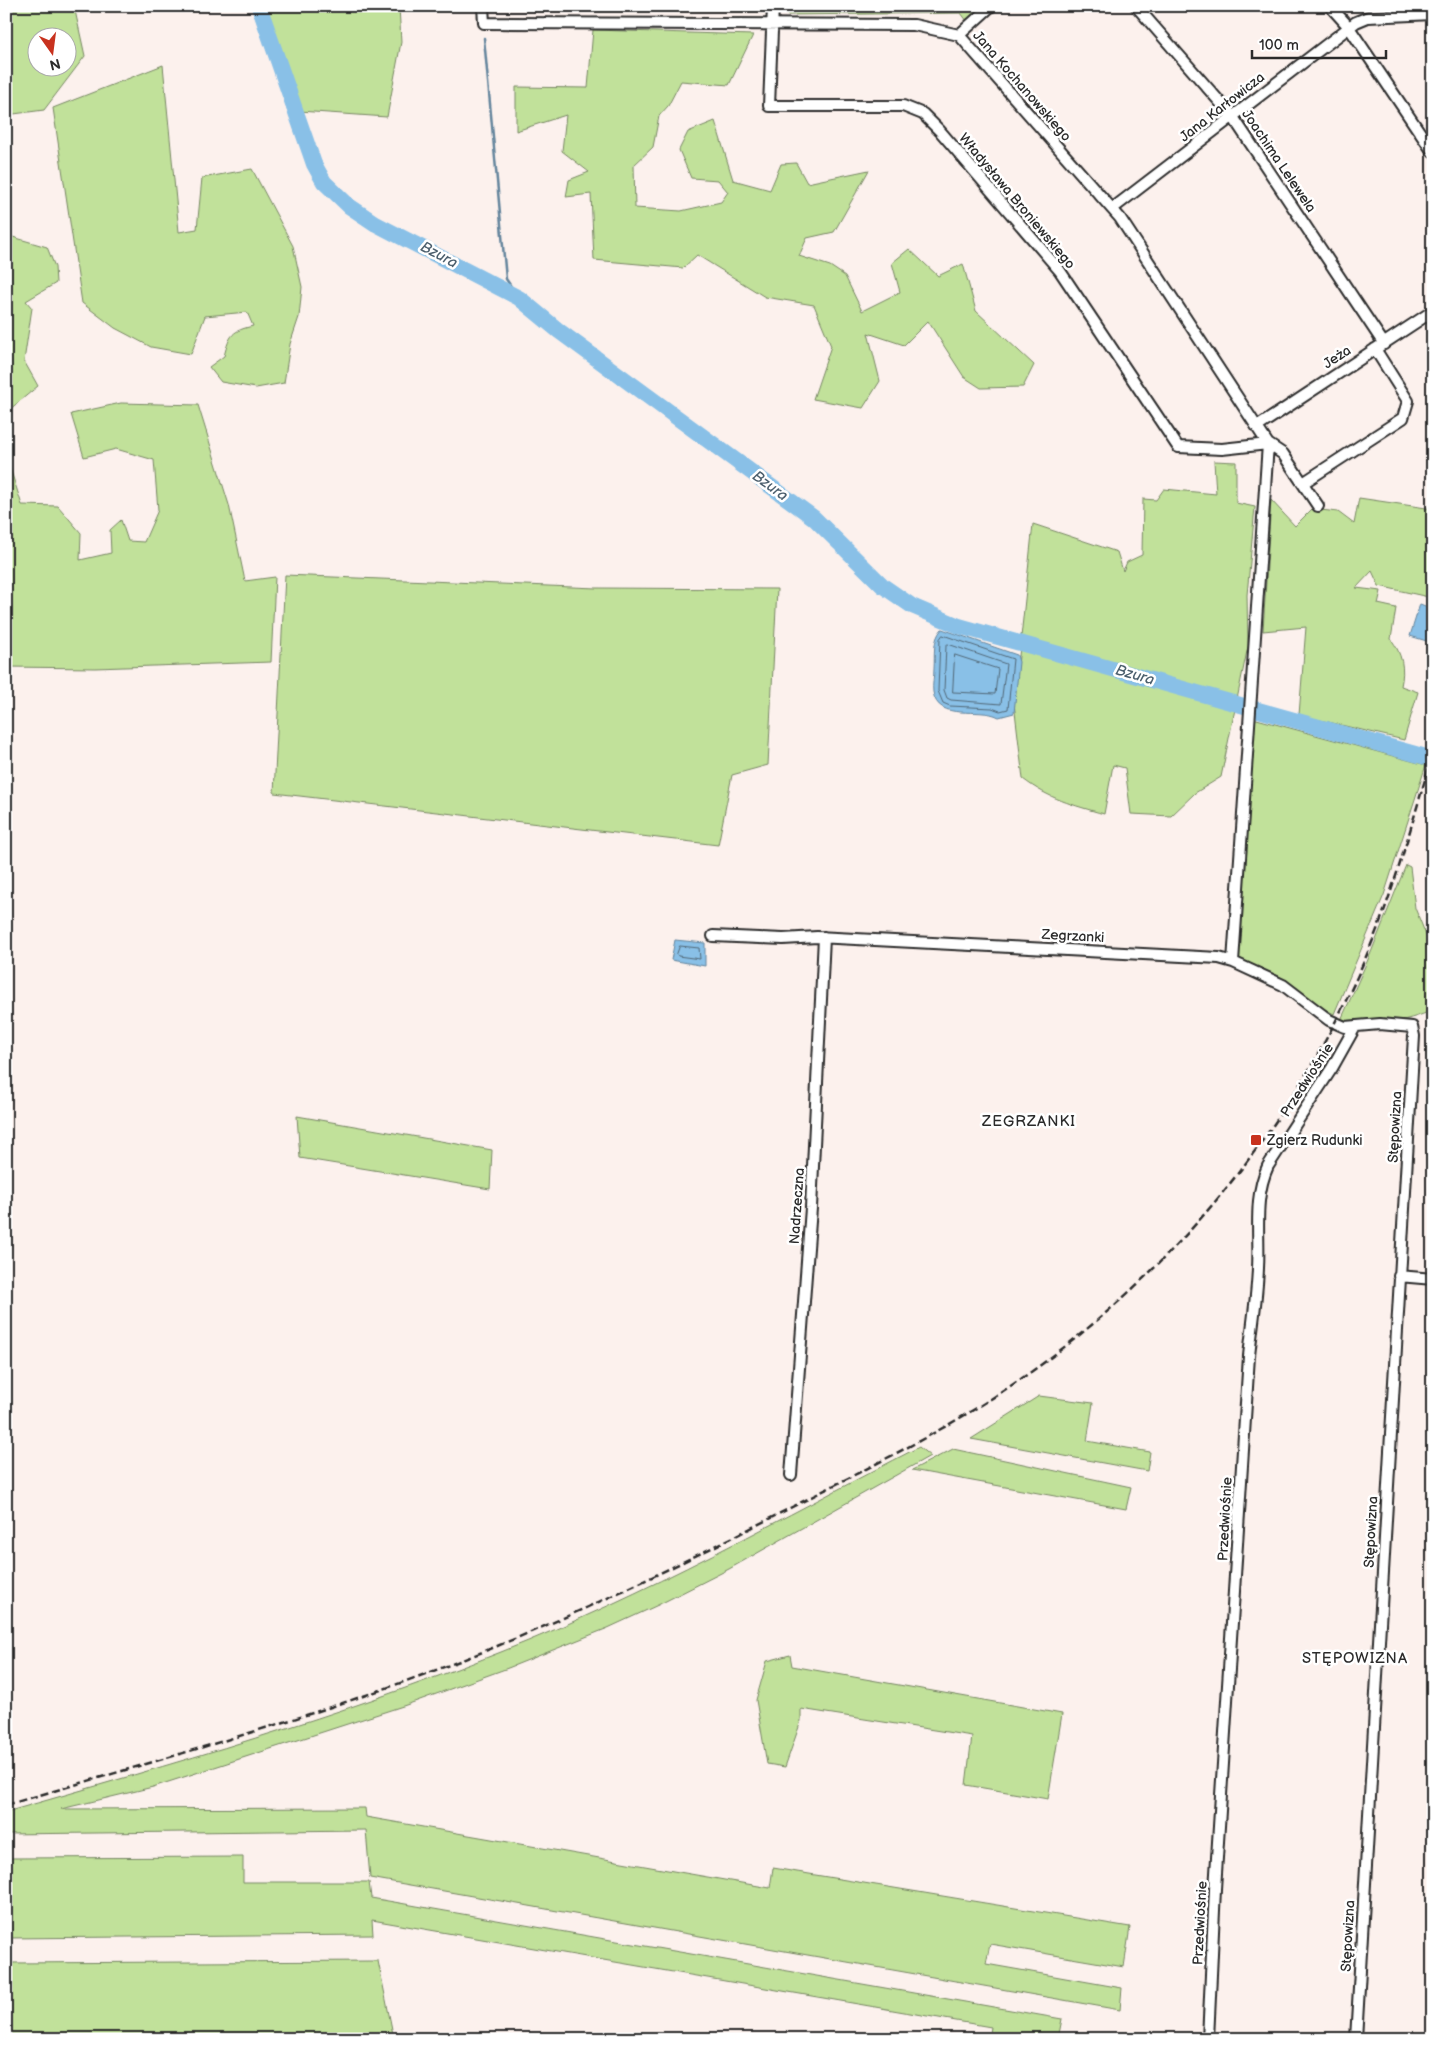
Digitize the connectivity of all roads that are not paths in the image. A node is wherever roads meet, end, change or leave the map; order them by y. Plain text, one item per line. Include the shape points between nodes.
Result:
1 (483, 6) edge
2 (773, 6) edge
3 (991, 6) edge
4 (1136, 6) edge
5 (1330, 6) edge
6 (1433, 14) edge
7 (771, 26) junction
8 (1348, 26) junction
9 (959, 35) junction
10 (1233, 116) junction
11 (1433, 152) edge
12 (1112, 209) junction
13 (1433, 311) edge
14 (1379, 346) junction
15 (1257, 426) junction
16 (1268, 444) junction
17 (1303, 483) junction
18 (1318, 506) dead end
19 (713, 936) dead end
20 (824, 938) junction
21 (1233, 962) junction
22 (1355, 1027) junction
23 (1412, 1027) joint
24 (1399, 1276) junction
25 (1433, 1279) edge
26 (791, 1475) dead end
27 (1208, 2039) edge
28 (1356, 2039) edge

1 - 7 street, Jana Kochanowskiego via 484,23
2 - 7 street, Władysława Broniewskiego
3 - 9 street
4 - 10 street, Joachima Lelewela
5 - 8 street
6 - 8 street, Jana Karłowicza via 1368,17
7 - 9 street, Jana Kochanowskiego via 914,25
7 - 16 street, Władysława Broniewskiego via 769,106 903,106 923,114 1060,271 1178,447 1222,449
8 - 10 street, Jana Karłowicza
8 - 11 street
9 - 12 street, Jana Kochanowskiego
10 - 12 street, Jana Karłowicza
10 - 14 street, Joachima Lelewela
12 - 15 street, Jana Kochanowskiego
13 - 14 street, Jeża
14 - 15 street, Jeża
14 - 17 street, Joachima Lelewela via 1408,401 1403,418
15 - 16 street, Jana Kochanowskiego
16 - 17 street, Jana Kochanowskiego via 1283,454
16 - 21 street
17 - 18 street, Jana Kochanowskiego
19 - 20 street, Zegrzanki
20 - 21 street, Zegrzanki via 1211,957
20 - 26 street, Nadrzeczna via 811,1208
21 - 22 street, Zegrzanki via 1283,985 1334,1023
22 - 23 street, Zegrzanki via 1380,1024
22 - 27 street, Przedwiośnie via 1268,1166 1261,1184
23 - 24 street, Stępowizna
24 - 25 street
24 - 28 street, Stępowizna

